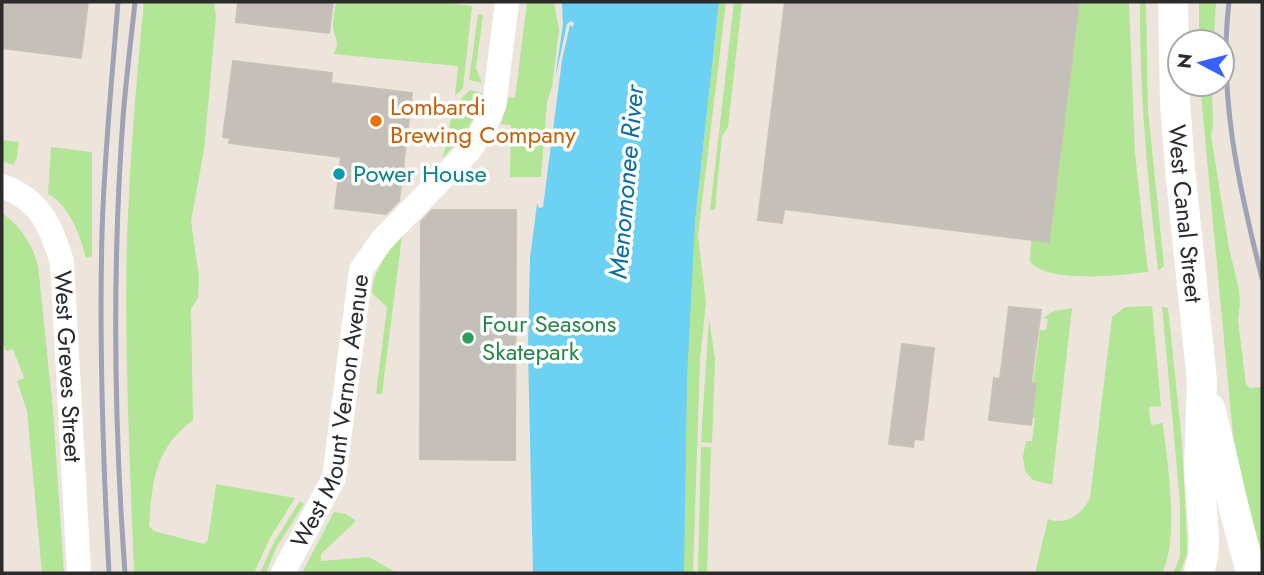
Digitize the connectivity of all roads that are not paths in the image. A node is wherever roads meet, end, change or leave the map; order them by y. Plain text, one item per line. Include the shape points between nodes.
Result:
1 (507, 2) edge
2 (1172, 2) edge
3 (2, 186) edge
4 (1202, 381) junction
5 (79, 573) edge
6 (284, 573) edge
7 (1199, 573) edge
8 (1252, 573) edge

1 - 6 street, West Mount Vernon Avenue via 494,106 481,134 381,241 361,270 334,478
2 - 4 street, West Canal Street via 1179,156
3 - 5 street, West Greves Street via 37,207 52,231 62,262
4 - 7 street, West Canal Street via 1199,468 1204,539
4 - 8 street, West Canal Street

